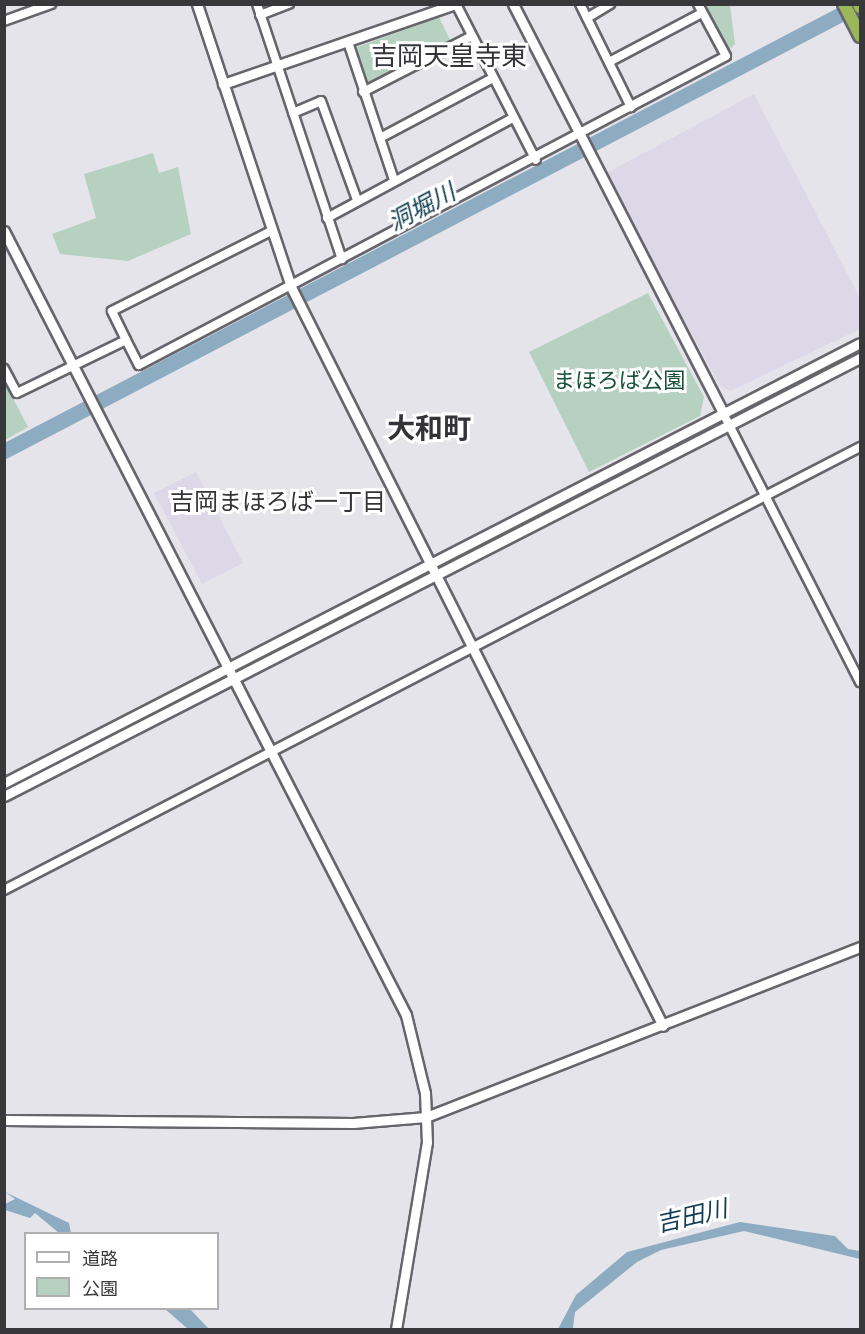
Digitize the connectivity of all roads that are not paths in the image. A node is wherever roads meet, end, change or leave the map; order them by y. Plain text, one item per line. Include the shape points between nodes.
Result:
1 (51, 4) edge
2 (197, 4) edge
3 (257, 4) edge
4 (289, 4) edge
5 (456, 4) edge
6 (513, 4) edge
7 (580, 4) edge
8 (610, 4) edge
9 (698, 4) edge
10 (844, 5) edge
11 (702, 13) junction
12 (260, 15) junction
13 (587, 18) junction
14 (4, 21) edge
15 (858, 31) edge
16 (470, 37) junction
17 (348, 42) junction
18 (609, 62) junction
19 (277, 66) junction
20 (491, 79) junction
21 (223, 84) junction
22 (363, 92) junction
23 (631, 107) junction
24 (293, 113) junction
25 (513, 118) junction
26 (579, 136) junction
27 (380, 138) junction
28 (536, 160) junction
29 (394, 180) junction
30 (357, 200) junction
31 (327, 218) junction
32 (4, 231) edge
33 (271, 231) junction
34 (342, 260) junction
35 (293, 291) junction
36 (126, 340) junction
37 (861, 343) edge
38 (861, 358) edge
39 (76, 365) junction
40 (4, 369) edge
41 (723, 413) junction
42 (729, 425) junction
43 (861, 447) edge
44 (766, 496) junction
45 (431, 567) junction
46 (436, 577) junction
47 (473, 648) junction
48 (232, 668) junction
49 (238, 678) junction
50 (861, 682) edge
51 (274, 750) junction
52 (4, 783) edge
53 (4, 796) edge
54 (4, 891) edge
55 (861, 947) edge
56 (663, 1026) junction
57 (426, 1117) junction
58 (4, 1120) edge
59 (396, 1329) edge

1 - 14 street
2 - 21 street
3 - 12 street
4 - 12 street
5 - 16 street
5 - 17 street
6 - 26 street
7 - 13 street
8 - 13 street
9 - 11 street
10 - 15 highway
11 - 18 street
11 - 23 street via 726,56
12 - 19 street
13 - 18 street
16 - 20 street
16 - 22 street
17 - 19 street
17 - 22 street
18 - 23 street
19 - 21 street
19 - 24 street
20 - 25 street
20 - 27 street
21 - 33 street
22 - 27 street
23 - 26 street
24 - 30 street via 321,101
24 - 31 street
25 - 28 street
25 - 29 street
26 - 28 street
26 - 41 street
27 - 29 street
28 - 34 street
29 - 30 street
30 - 31 street
31 - 34 street
32 - 39 street
33 - 35 street
33 - 36 street via 112,311
34 - 35 street
35 - 36 street via 139,365
35 - 45 street
36 - 39 street
37 - 41 street
38 - 42 street
39 - 40 street via 17,393
39 - 48 street
41 - 42 street
41 - 45 street
42 - 44 street
42 - 46 street
43 - 44 street
44 - 47 street
44 - 50 street
45 - 46 street
45 - 48 street
46 - 47 street
46 - 49 street
47 - 51 street
47 - 56 street
48 - 49 street
48 - 52 street
49 - 51 street
49 - 53 street
51 - 54 street
51 - 57 street via 406,1016
55 - 56 street
56 - 57 street
57 - 58 street via 352,1123
57 - 59 street via 424,1180

